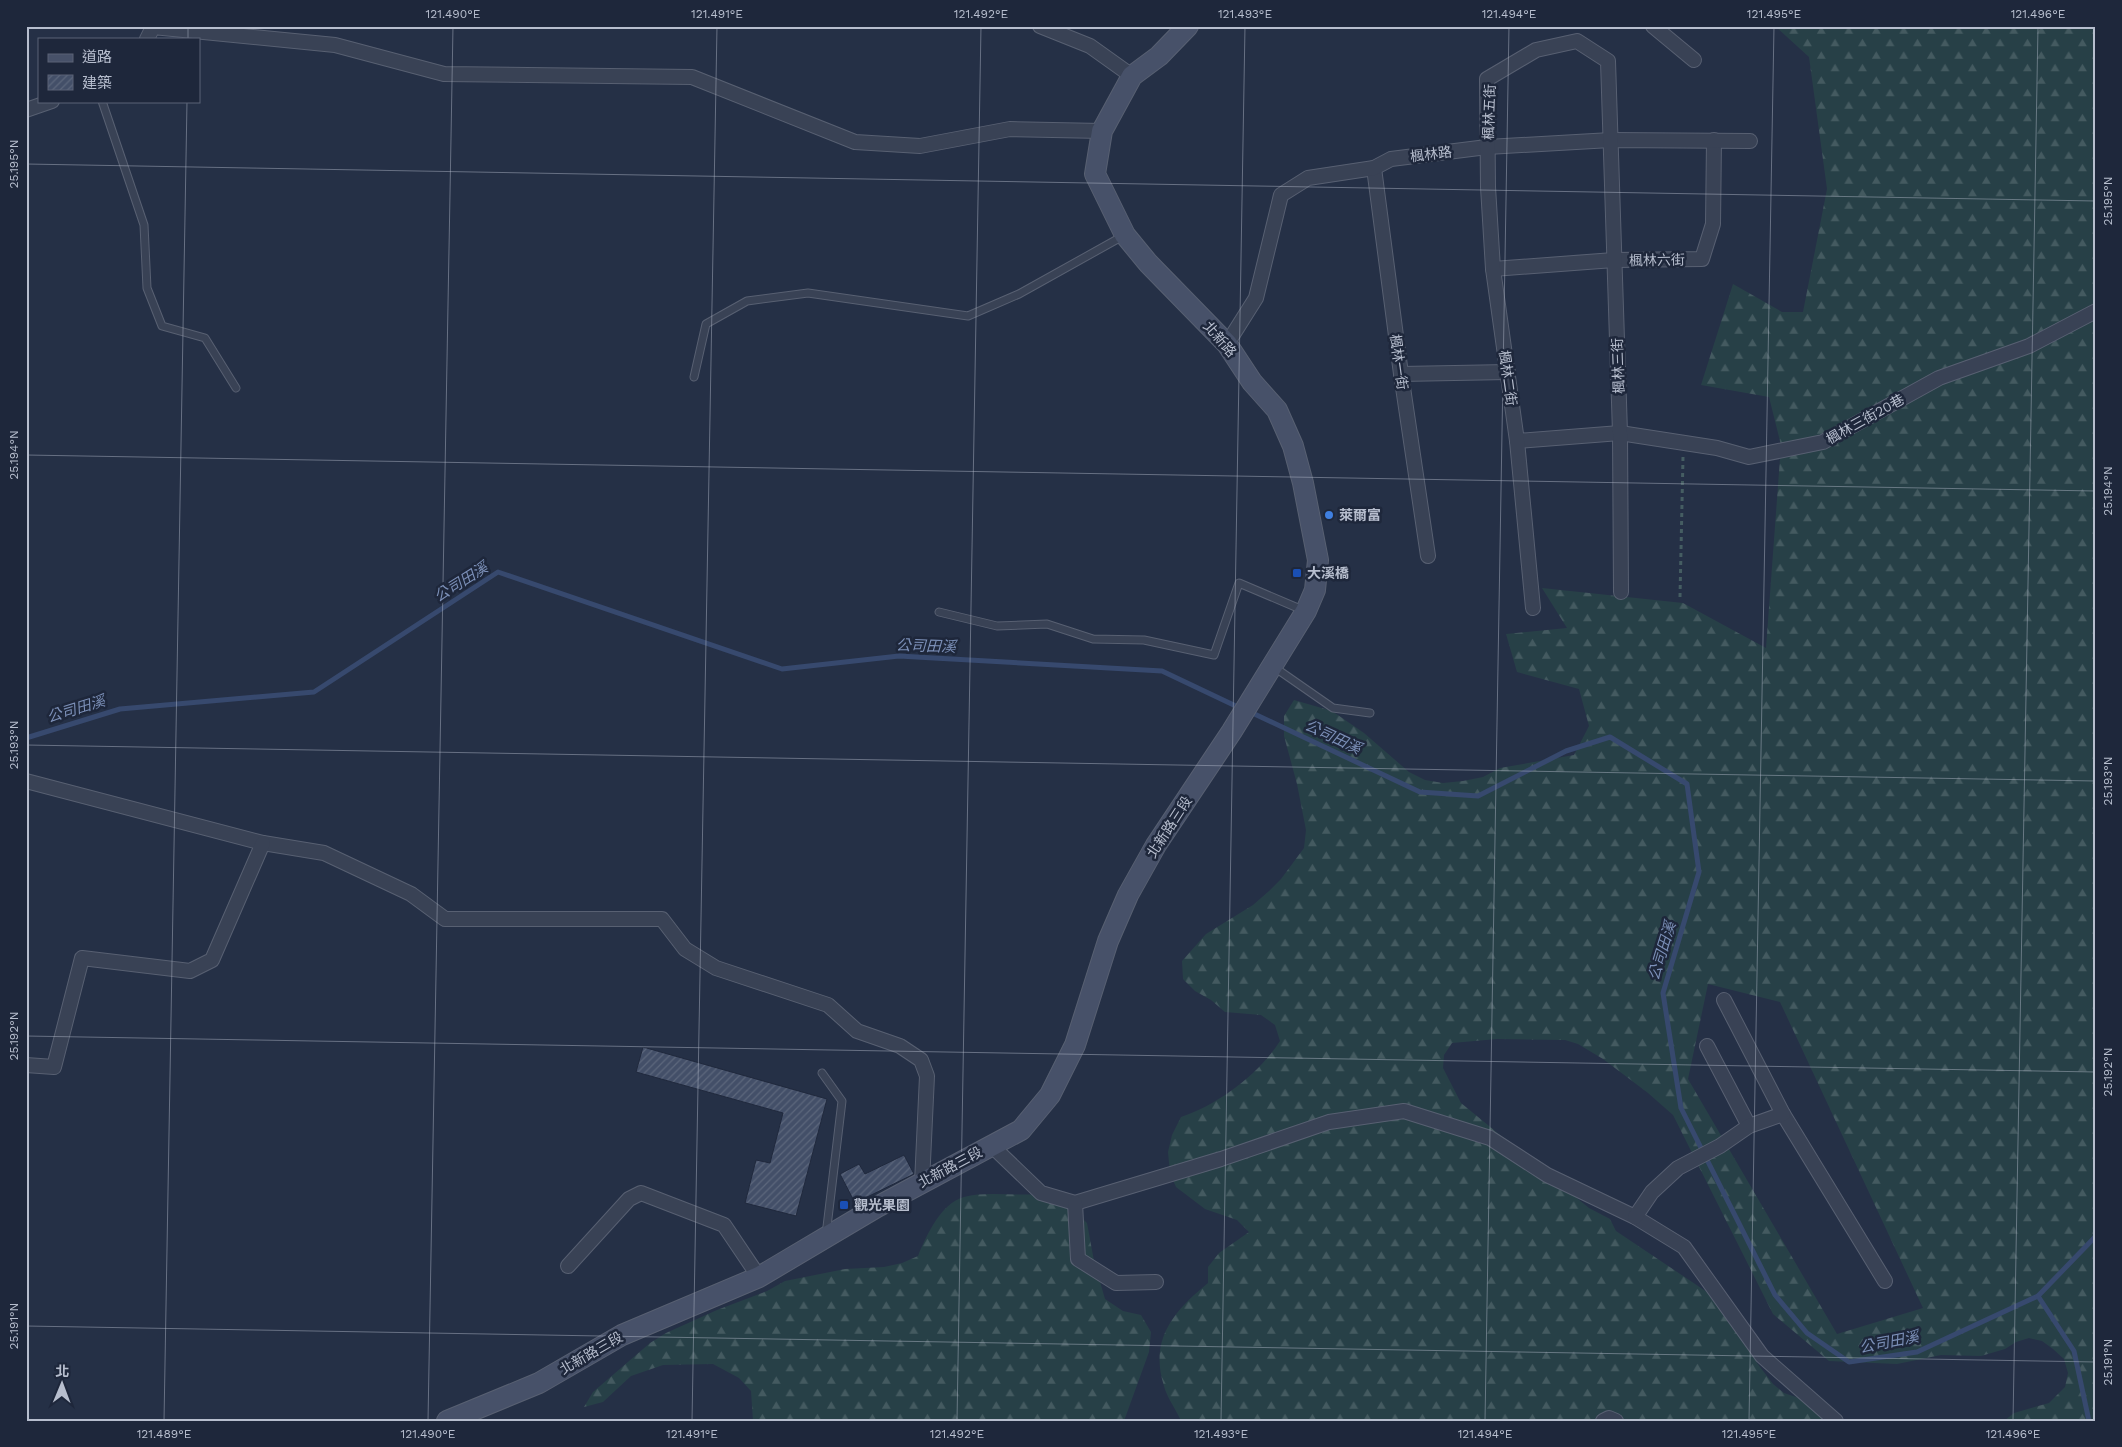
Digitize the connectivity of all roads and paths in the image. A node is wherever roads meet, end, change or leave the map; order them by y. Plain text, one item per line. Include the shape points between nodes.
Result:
1 (1040, 26) edge
2 (1188, 26) edge
3 (1653, 26) edge
4 (150, 31) edge
5 (1694, 60) dead end
6 (1132, 76) junction
7 (49, 102) edge
8 (102, 102) edge
9 (26, 110) edge
10 (1102, 131) junction
11 (1611, 140) junction
12 (1714, 140) junction
13 (1750, 141) dead end
14 (1487, 147) junction
15 (1374, 168) junction
16 (1125, 235) junction
17 (1614, 260) junction
18 (1493, 269) junction
19 (2096, 311) edge
20 (1227, 344) junction
21 (1508, 372) junction
22 (1400, 374) junction
23 (694, 377) dead end
24 (236, 388) dead end
25 (1620, 433) junction
26 (1518, 441) junction
27 (1683, 443) junction
28 (1428, 556) dead end
29 (1621, 592) dead end
30 (1680, 597) dead end
31 (1533, 608) dead end
32 (1306, 611) junction
33 (939, 612) dead end
34 (1272, 665) junction
35 (1370, 713) dead end
36 (1232, 731) joint
37 (26, 781) edge
38 (263, 843) junction
39 (1724, 1000) dead end
40 (1707, 1046) dead end
41 (26, 1065) edge
42 (822, 1073) dead end
43 (1783, 1114) junction
44 (1749, 1126) junction
45 (991, 1145) junction
46 (922, 1183) junction
47 (1075, 1202) junction
48 (1635, 1217) junction
49 (825, 1237) junction
50 (568, 1266) dead end
51 (759, 1277) junction
52 (1885, 1281) dead end
53 (1156, 1282) dead end
54 (447, 1421) edge
55 (1603, 1421) edge
56 (1616, 1421) edge
57 (1836, 1421) edge

1 - 6 street via 1090,46
2 - 6 main road, 北新路 via 1159,56
3 - 5 street
4 - 10 street via 335,45 444,74 692,77 855,142 920,146 1010,129
6 - 10 main road, 北新路
7 - 9 street
8 - 24 lane via 144,225 147,288 162,326 205,338
10 - 16 main road, 北新路 via 1095,174
11 - 12 street, 楓林路
11 - 14 street, 楓林路
11 - 14 street, 楓林五街 via 1608,61 1577,41 1536,50 1487,79
11 - 17 street, 楓林三街
12 - 13 street, 楓林路
12 - 17 street, 楓林六街 via 1713,224 1702,259
14 - 15 street, 楓林路 via 1391,159
14 - 18 street, 楓林二街
15 - 20 street, 楓林路 via 1308,178 1281,195 1256,298
15 - 22 street, 楓林一街
16 - 20 main road, 北新路
16 - 23 lane via 1019,294 968,316 808,293 747,301 706,324
17 - 18 street, 楓林六街
17 - 25 street, 楓林三街
18 - 21 street, 楓林二街
19 - 27 street, 楓林三街20巷 via 2029,346 1939,378 1823,442 1749,457
20 - 32 main road, 北新路 via 1252,382 1277,410 1293,446 1318,560 1315,590
21 - 22 street
21 - 26 street, 楓林二街
22 - 28 street, 楓林一街
25 - 26 street, 楓林三街20巷
25 - 27 street, 楓林三街20巷
25 - 29 street, 楓林三街
26 - 31 street, 楓林二街
27 - 30 path
32 - 33 lane via 1239,583 1214,655 1144,640 1093,639 1047,624 997,626
32 - 34 main road, 北新路
34 - 35 lane via 1333,708
34 - 36 main road, 北新路
36 - 45 main road, 北新路三段 via 1156,845 1128,895 1108,942 1075,1045 1050,1095 1021,1130
37 - 38 street
38 - 41 street via 212,960 190,971 82,958 54,1067
38 - 46 street via 324,853 411,894 445,919 662,919 685,949 716,968 828,1005 857,1031 900,1046 921,1060 927,1076
39 - 43 street
40 - 44 street
42 - 49 lane via 842,1101
43 - 44 street
43 - 52 street
44 - 48 street via 1678,1168 1652,1192
45 - 46 main road, 北新路三段
45 - 47 street via 1042,1193
46 - 49 main road, 北新路三段
47 - 48 street via 1221,1160 1329,1122 1404,1111 1490,1138 1547,1175
47 - 53 street via 1078,1259 1116,1283
48 - 57 street via 1684,1247 1762,1356
49 - 51 main road, 北新路三段
50 - 51 street via 629,1199 641,1194 724,1225
51 - 54 main road, 北新路三段 via 622,1335 539,1383
55 - 56 street via 1609,1418

